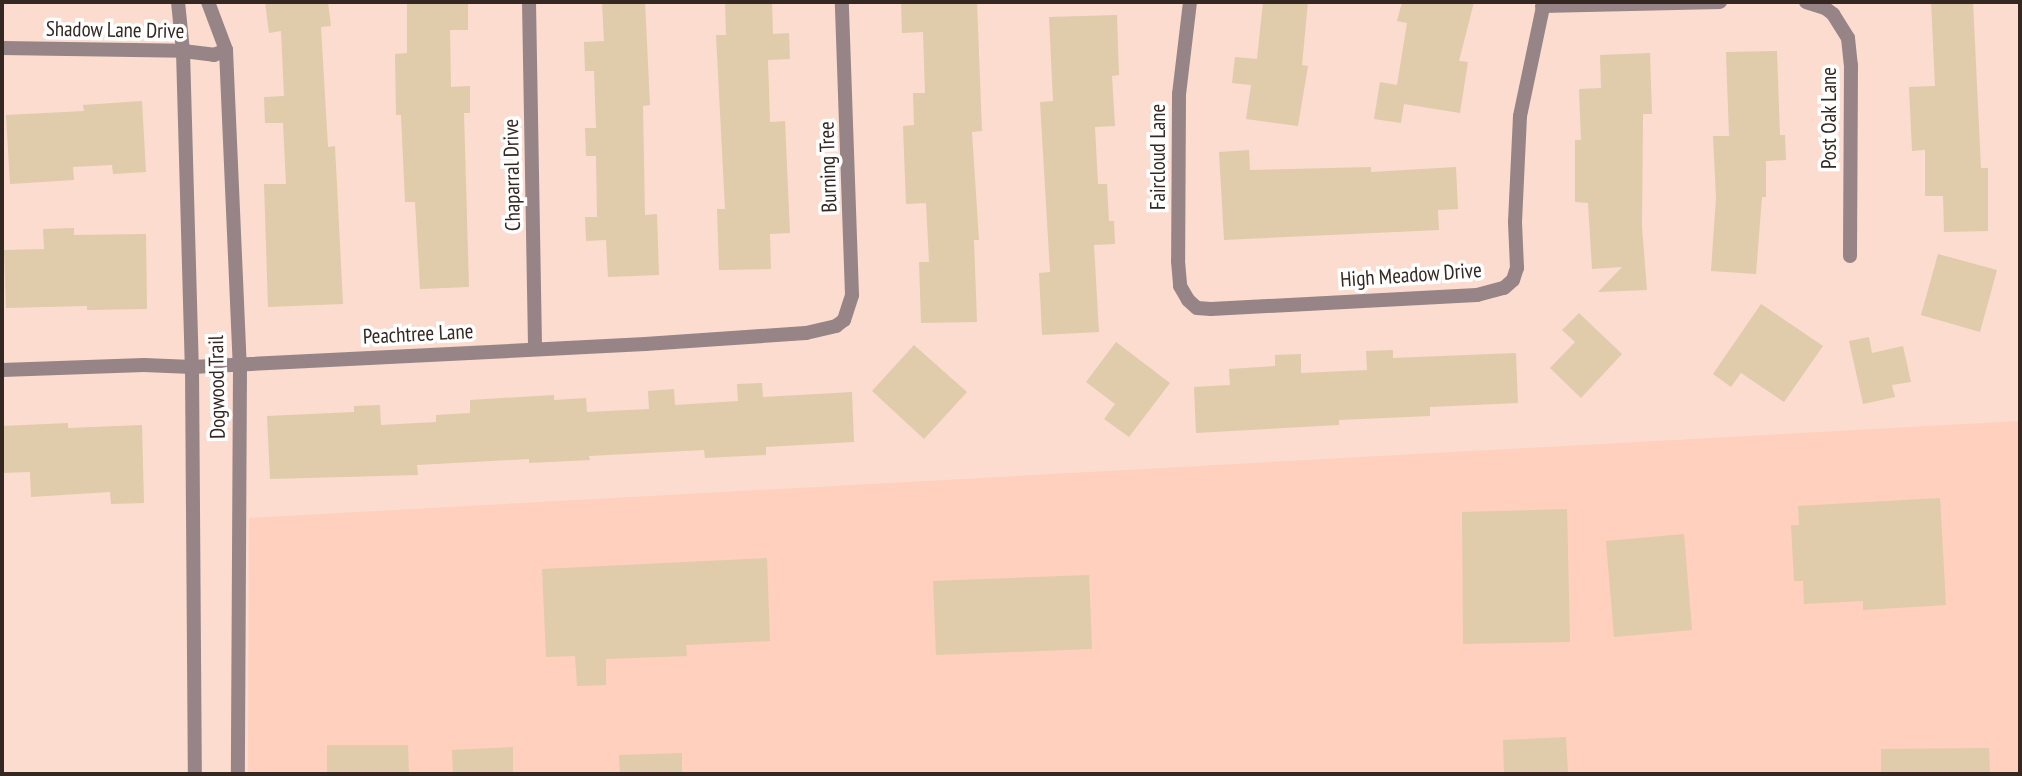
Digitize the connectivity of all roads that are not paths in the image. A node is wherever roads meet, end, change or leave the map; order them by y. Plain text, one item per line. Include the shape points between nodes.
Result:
1 (178, 2) edge
2 (208, 2) edge
3 (529, 2) edge
4 (842, 2) edge
5 (1190, 2) edge
6 (1720, 2) edge
7 (1806, 2) edge
8 (1543, 4) edge
9 (2, 48) edge
10 (226, 50) junction
11 (183, 51) junction
12 (1850, 256) dead end
13 (1197, 308) joint
14 (836, 326) joint
15 (535, 348) junction
16 (240, 365) junction
17 (192, 368) junction
18 (2, 370) edge
19 (195, 774) edge
20 (238, 774) edge

1 - 11 street, Dogwood Trail
2 - 10 street, Dogwood Trail
3 - 15 street, Chaparral Drive
4 - 14 street, Burning Tree via 852,295 844,320
5 - 13 street, Faircloud Lane via 1180,94 1178,261 1180,286
6 - 8 street
7 - 12 street, Post Oak Lane via 1833,14 1848,38
8 - 13 street, High Meadow Drive via 1518,139 1517,268 1504,288 1477,295
9 - 11 street, Shadow Lane Drive
10 - 11 street, Shadow Lane Drive via 214,55
10 - 16 street, Dogwood Trail
11 - 17 street, Dogwood Trail
14 - 15 street, Peachtree Lane via 806,333
15 - 16 street, Peachtree Lane
16 - 17 street, Peachtree Lane
16 - 20 street, Dogwood Trail
17 - 18 street, Peachtree Lane via 144,365
17 - 19 street, Dogwood Trail

